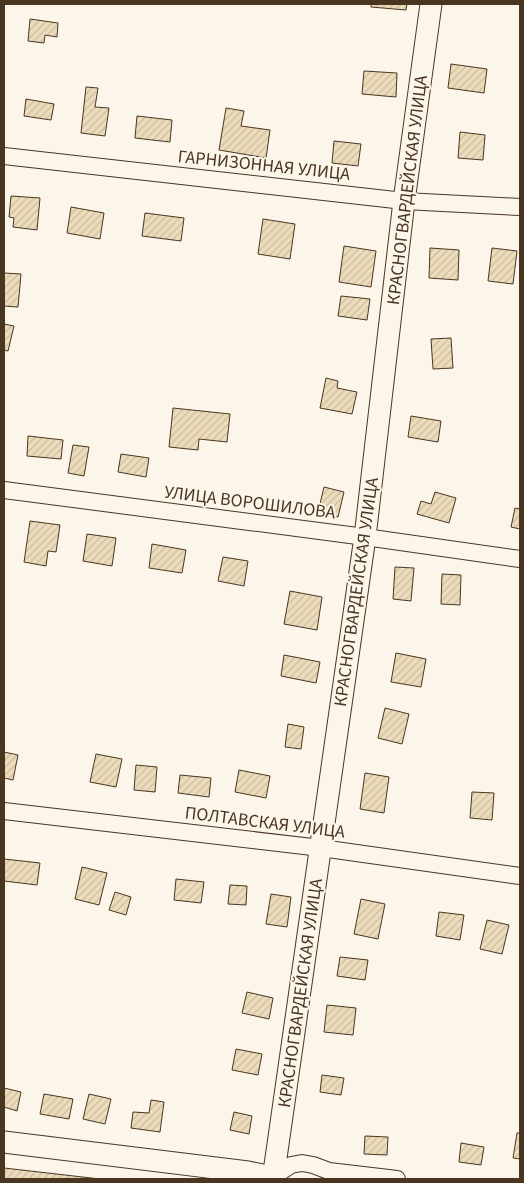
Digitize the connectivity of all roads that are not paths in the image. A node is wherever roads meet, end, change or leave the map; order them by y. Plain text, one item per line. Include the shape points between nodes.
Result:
1 (431, 4) edge
2 (4, 156) edge
3 (404, 201) junction
4 (520, 207) edge
5 (4, 490) edge
6 (365, 537) junction
7 (520, 559) edge
8 (4, 812) edge
9 (321, 848) junction
10 (520, 876) edge
11 (4, 1142) edge
12 (275, 1178) edge
13 (397, 1179) edge

1 - 3 street, КРАСНОГВАРДЕЙСКАЯ УЛИЦА
2 - 3 street, ГАРНИЗОННАЯ УЛИЦА
3 - 4 street, ГАРНИЗОННАЯ УЛИЦА
3 - 6 street, КРАСНОГВАРДЕЙСКАЯ УЛИЦА
5 - 6 street, УЛИЦА ВОРОШИЛОВА
6 - 7 street, УЛИЦА ВОРОШИЛОВА
6 - 9 street, КРАСНОГВАРДЕЙСКАЯ УЛИЦА
8 - 9 street, ПОЛТАВСКАЯ УЛИЦА
9 - 10 street, ПОЛТАВСКАЯ УЛИЦА
9 - 12 street, КРАСНОГВАРДЕЙСКАЯ УЛИЦА
11 - 12 street
12 - 13 street via 291,1165 302,1163 329,1171

